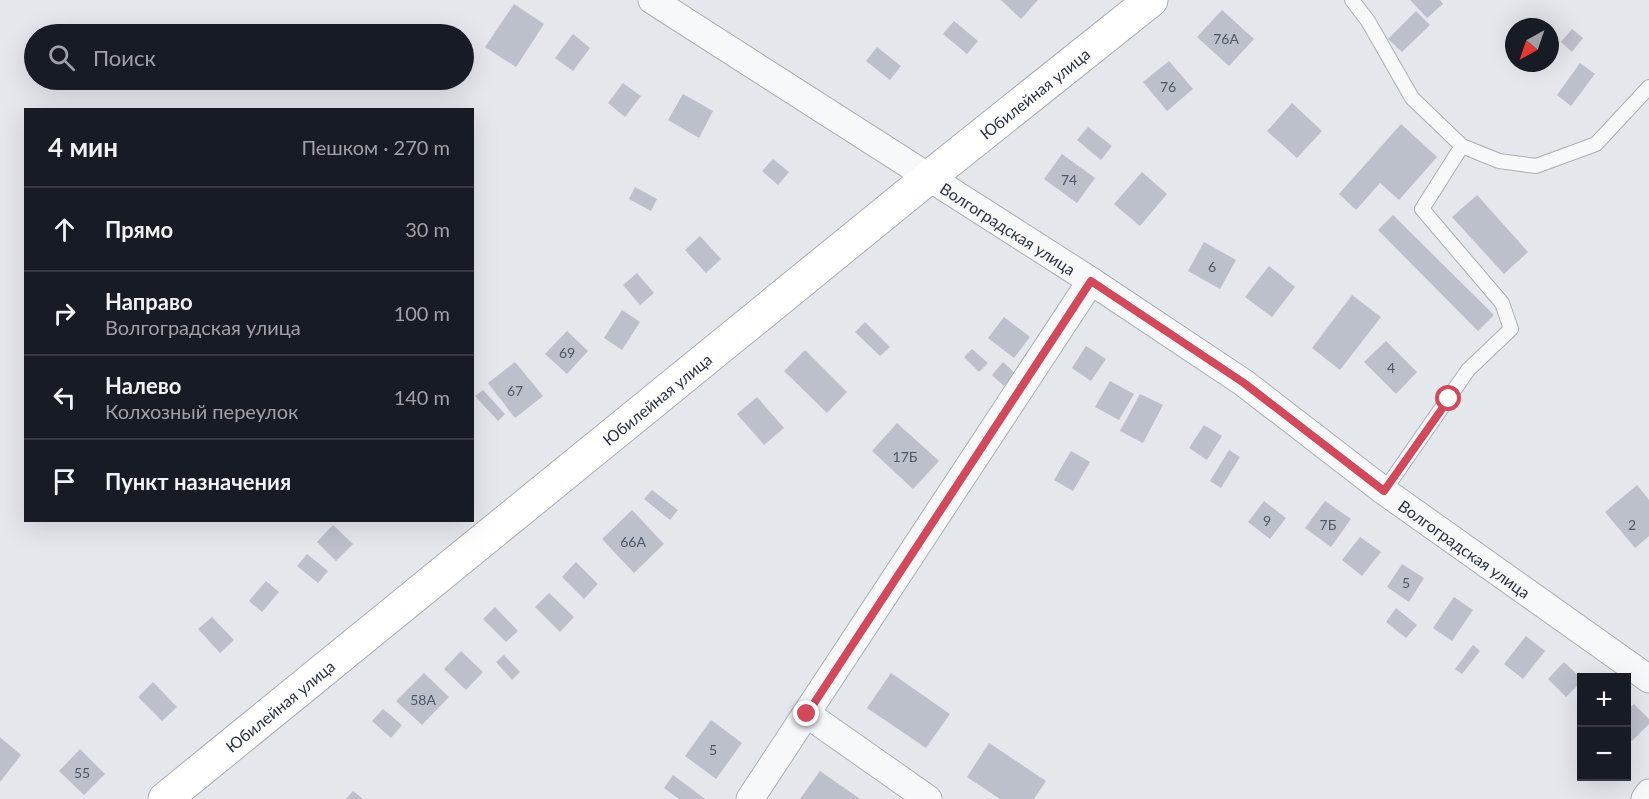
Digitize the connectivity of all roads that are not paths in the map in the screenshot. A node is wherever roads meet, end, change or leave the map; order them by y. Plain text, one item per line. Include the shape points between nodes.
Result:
1 (652, 0) edge
2 (1151, 0) edge
3 (1352, 0) edge
4 (1649, 87) edge
5 (1462, 146) junction
6 (928, 178) junction
7 (1091, 281) junction
8 (1384, 491) junction
9 (1649, 679) edge
10 (807, 714) junction
11 (1649, 793) edge
12 (165, 799) edge
13 (750, 799) edge
14 (928, 799) edge
15 (1645, 799) edge

1 - 6 street, Волгоградская улица
2 - 6 street, Юбилейная улица
3 - 5 lane via 1412,98
4 - 5 lane via 1596,144 1536,166 1499,161
5 - 8 lane via 1422,209 1502,303 1511,329 1468,370
6 - 7 street, Волгоградская улица
6 - 12 street, Юбилейная улица
7 - 8 street, Волгоградская улица via 1244,383
7 - 10 street
8 - 9 street, Волгоградская улица
10 - 13 street
10 - 14 street
11 - 15 street

